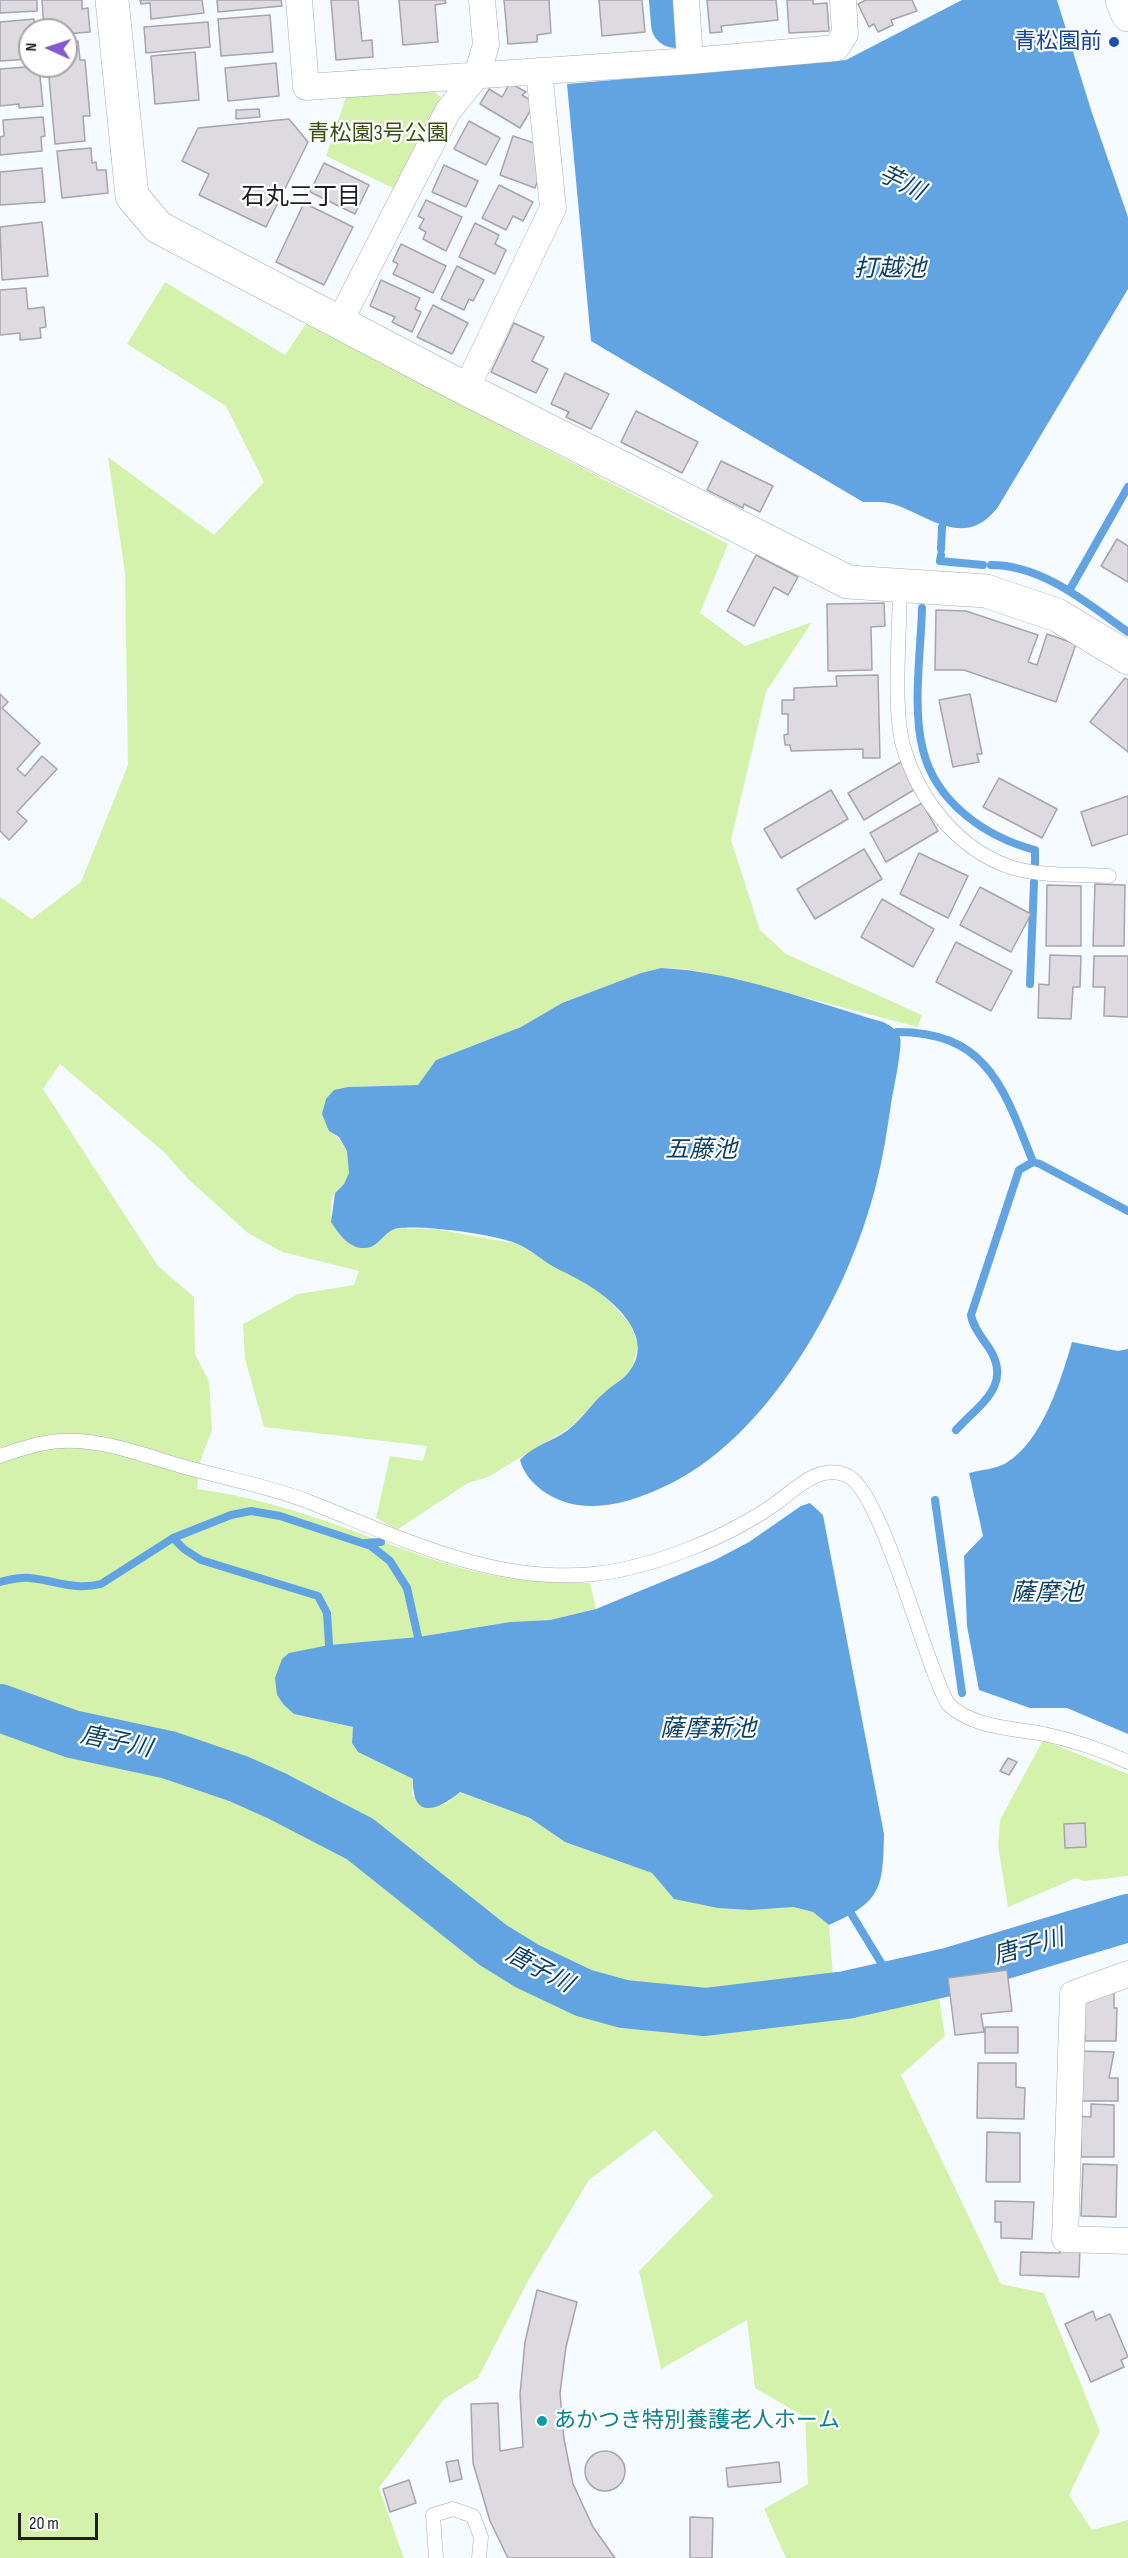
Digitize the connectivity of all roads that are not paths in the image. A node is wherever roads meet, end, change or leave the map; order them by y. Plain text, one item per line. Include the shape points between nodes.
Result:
1 (112, 0) edge
2 (299, 0) edge
3 (482, 0) edge
4 (686, 0) edge
5 (843, 0) edge
6 (1122, 0) edge
7 (1128, 15) edge
8 (690, 61) junction
9 (539, 71) junction
10 (477, 75) junction
11 (339, 323) junction
12 (466, 389) junction
13 (900, 586) junction
14 (1128, 658) edge
15 (1109, 876) dead end
16 (0, 1456) edge
17 (1128, 1762) edge
18 (1128, 1974) edge
19 (1128, 2241) edge
20 (436, 2558) edge
21 (479, 2558) edge

1 - 11 street via 132,196 158,227
2 - 10 street via 306,87
3 - 10 street via 486,45
4 - 8 street
5 - 8 street via 845,34 836,48
6 - 7 street
8 - 9 street
9 - 10 street
9 - 12 street via 553,208
10 - 11 street via 448,111
11 - 12 street
12 - 13 street via 848,582
13 - 14 street via 986,591 1057,615
13 - 15 lane via 900,714 904,749 948,830 980,853 1010,867 1041,873
16 - 17 lane via 61,1441 131,1450 268,1487 436,1553 530,1573 566,1575 596,1574 633,1566 705,1542 746,1524 811,1477 834,1471 850,1476 860,1488 892,1553 948,1704 981,1722 1045,1734
18 - 19 street via 1073,1994 1065,2239
20 - 21 lane via 433,2515 453,2509 473,2516 481,2537

